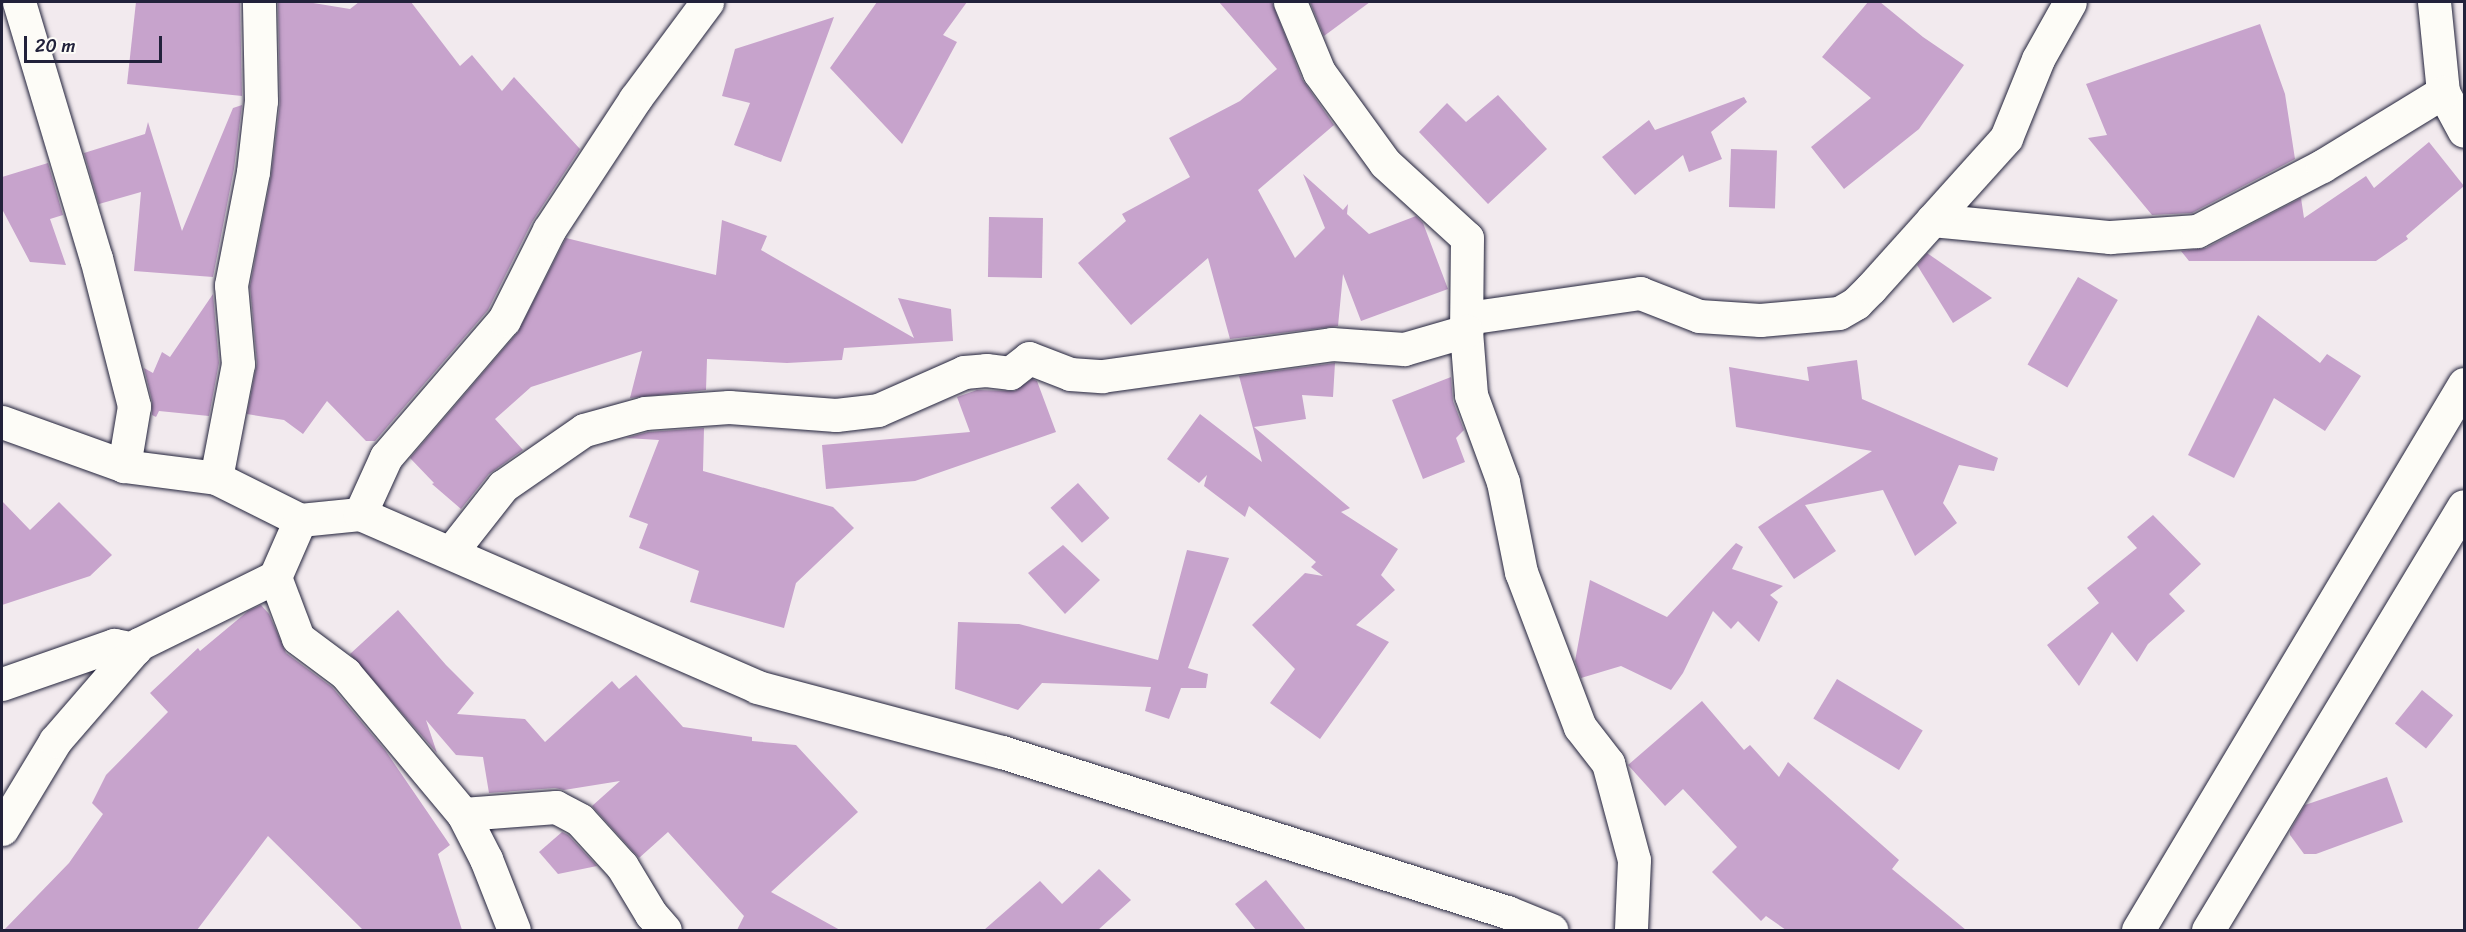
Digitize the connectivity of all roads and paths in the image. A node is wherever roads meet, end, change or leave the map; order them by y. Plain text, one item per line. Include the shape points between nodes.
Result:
1 (19, 2) edge
2 (259, 2) edge
3 (707, 2) edge
4 (1290, 2) edge
5 (2070, 2) edge
6 (2434, 2) edge
7 (2443, 92) junction
8 (2464, 131) edge
9 (1932, 219) junction
10 (1467, 324) junction
11 (2464, 384) edge
12 (2, 422) edge
13 (123, 466) junction
14 (216, 478) junction
15 (2464, 506) edge
16 (360, 514) junction
17 (300, 520) junction
18 (452, 552) junction
19 (275, 577) junction
20 (139, 644) junction
21 (2, 684) edge
22 (463, 814) junction
23 (2, 829) edge
24 (514, 930) edge
25 (665, 930) edge
26 (1551, 930) edge
27 (1631, 930) edge
28 (2138, 930) edge
29 (2208, 930) edge

1 - 13 street via 93,248 134,406
2 - 14 street via 261,101 253,172 231,285 238,364
3 - 16 street via 635,99 549,230 504,320 386,457
4 - 10 street via 1320,72 1385,163 1467,238
5 - 9 street via 2038,59 2006,138
6 - 7 street
7 - 8 street
7 - 9 street via 2322,166 2198,231 2110,237
9 - 10 street via 1871,288 1839,313 1760,320 1699,316 1640,293
10 - 18 street via 1404,349 1332,344 1102,376 1070,374 1029,358 1011,373 964,372 878,410 836,415 729,407 645,412 584,430 502,486
10 - 27 street via 1471,395 1503,482 1521,572 1580,727 1608,763 1634,860
11 - 28 street
12 - 13 street
13 - 14 street
14 - 17 street
15 - 29 street
16 - 17 street
16 - 18 street
17 - 19 street
18 - 26 street via 757,687 1002,752 1507,912
19 - 20 street
19 - 22 street via 298,638 345,673
20 - 21 street via 135,649 114,645
20 - 23 street via 55,741
22 - 24 street
22 - 25 street via 556,807 580,820 622,866

